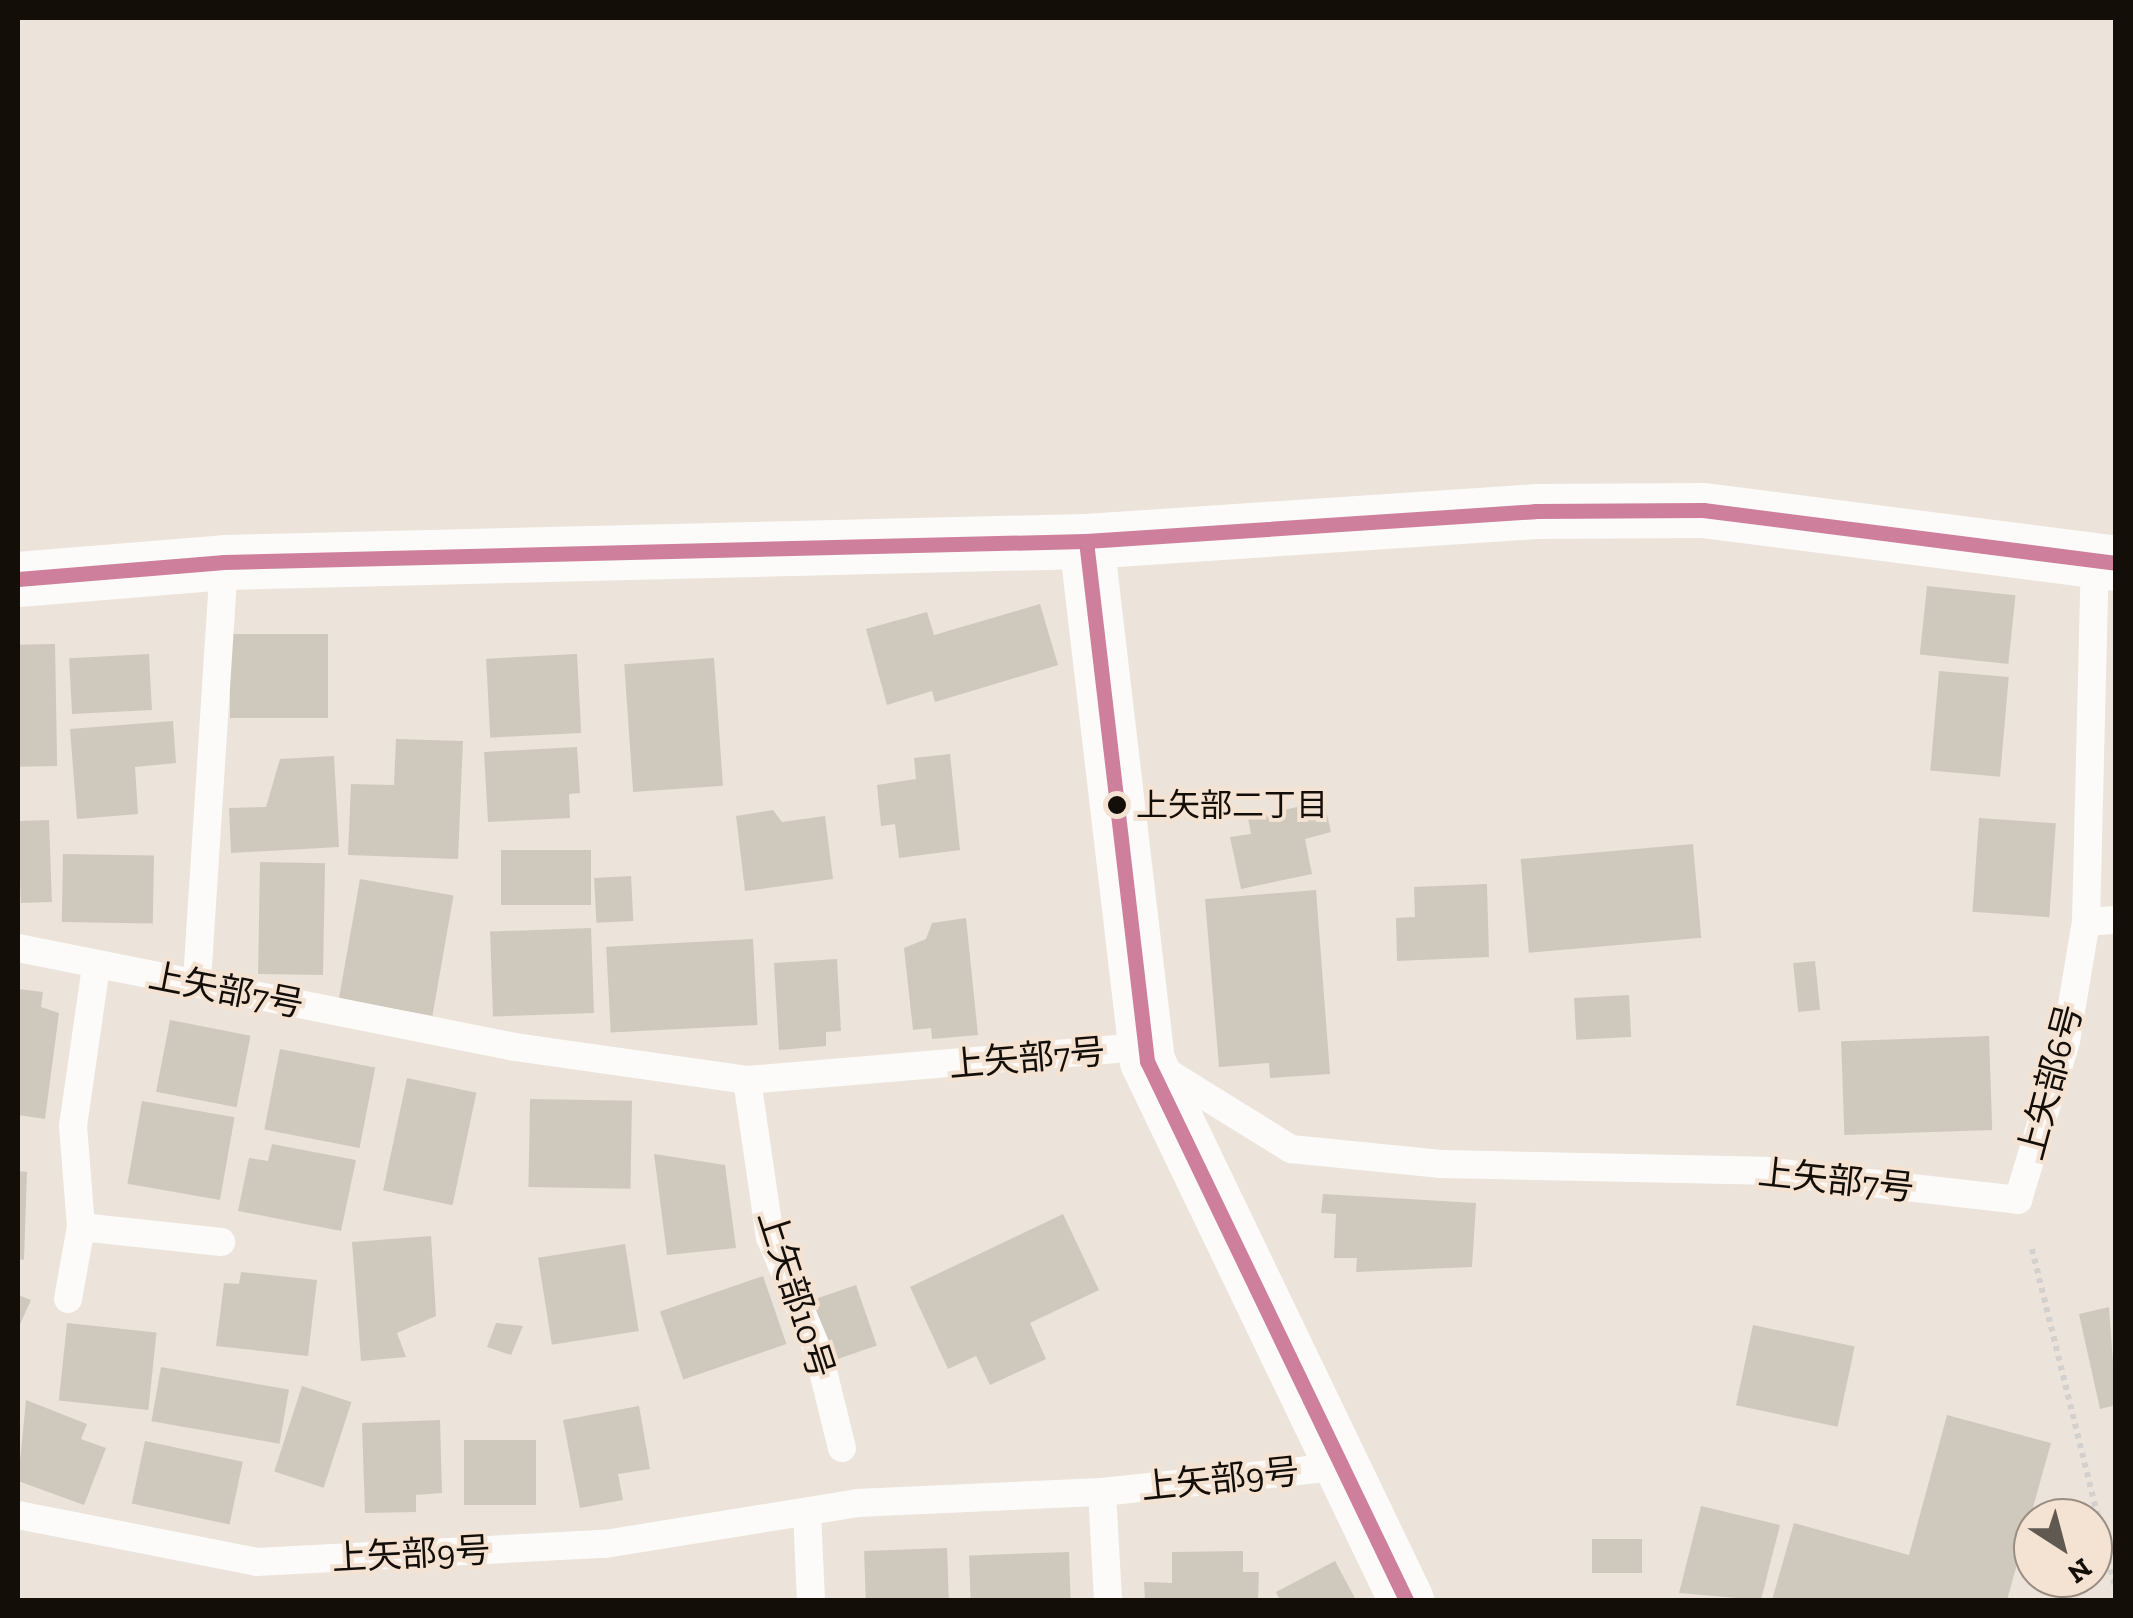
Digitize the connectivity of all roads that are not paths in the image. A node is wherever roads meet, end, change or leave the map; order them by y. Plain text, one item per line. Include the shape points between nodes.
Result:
1 (1086, 541) junction
2 (224, 562) junction
3 (2105, 562) edge
4 (18, 579) edge
5 (2116, 920) edge
6 (2086, 922) junction
7 (18, 948) edge
8 (96, 967) junction
9 (197, 981) junction
10 (1147, 1061) junction
11 (748, 1080) junction
12 (2018, 1200) joint
13 (81, 1227) junction
14 (221, 1242) dead end
15 (68, 1300) dead end
16 (842, 1448) dead end
17 (1335, 1467) junction
18 (1102, 1492) junction
19 (808, 1512) junction
20 (18, 1516) edge
21 (811, 1600) edge
22 (1108, 1600) edge
23 (1406, 1600) edge

1 - 2 street
1 - 3 street via 1535,511 1703,510
1 - 10 street
2 - 4 street
2 - 9 lane
3 - 6 lane, 上矢部6号
5 - 6 lane
6 - 12 lane, 上矢部6号 via 2066,1041
7 - 8 lane, 上矢部7号
8 - 9 lane, 上矢部7号
8 - 13 lane via 71,1170
9 - 11 lane, 上矢部7号 via 515,1048
10 - 11 lane, 上矢部7号 via 1128,1048
10 - 12 lane, 上矢部7号 via 1291,1149 1441,1164 1765,1170
10 - 17 street
11 - 16 lane, 上矢部10号 via 770,1237 818,1351
13 - 14 lane
13 - 15 lane
17 - 18 lane, 上矢部9号
17 - 23 street
18 - 19 lane, 上矢部9号
18 - 22 lane
19 - 20 lane, 上矢部9号 via 605,1544 256,1562
19 - 21 lane

